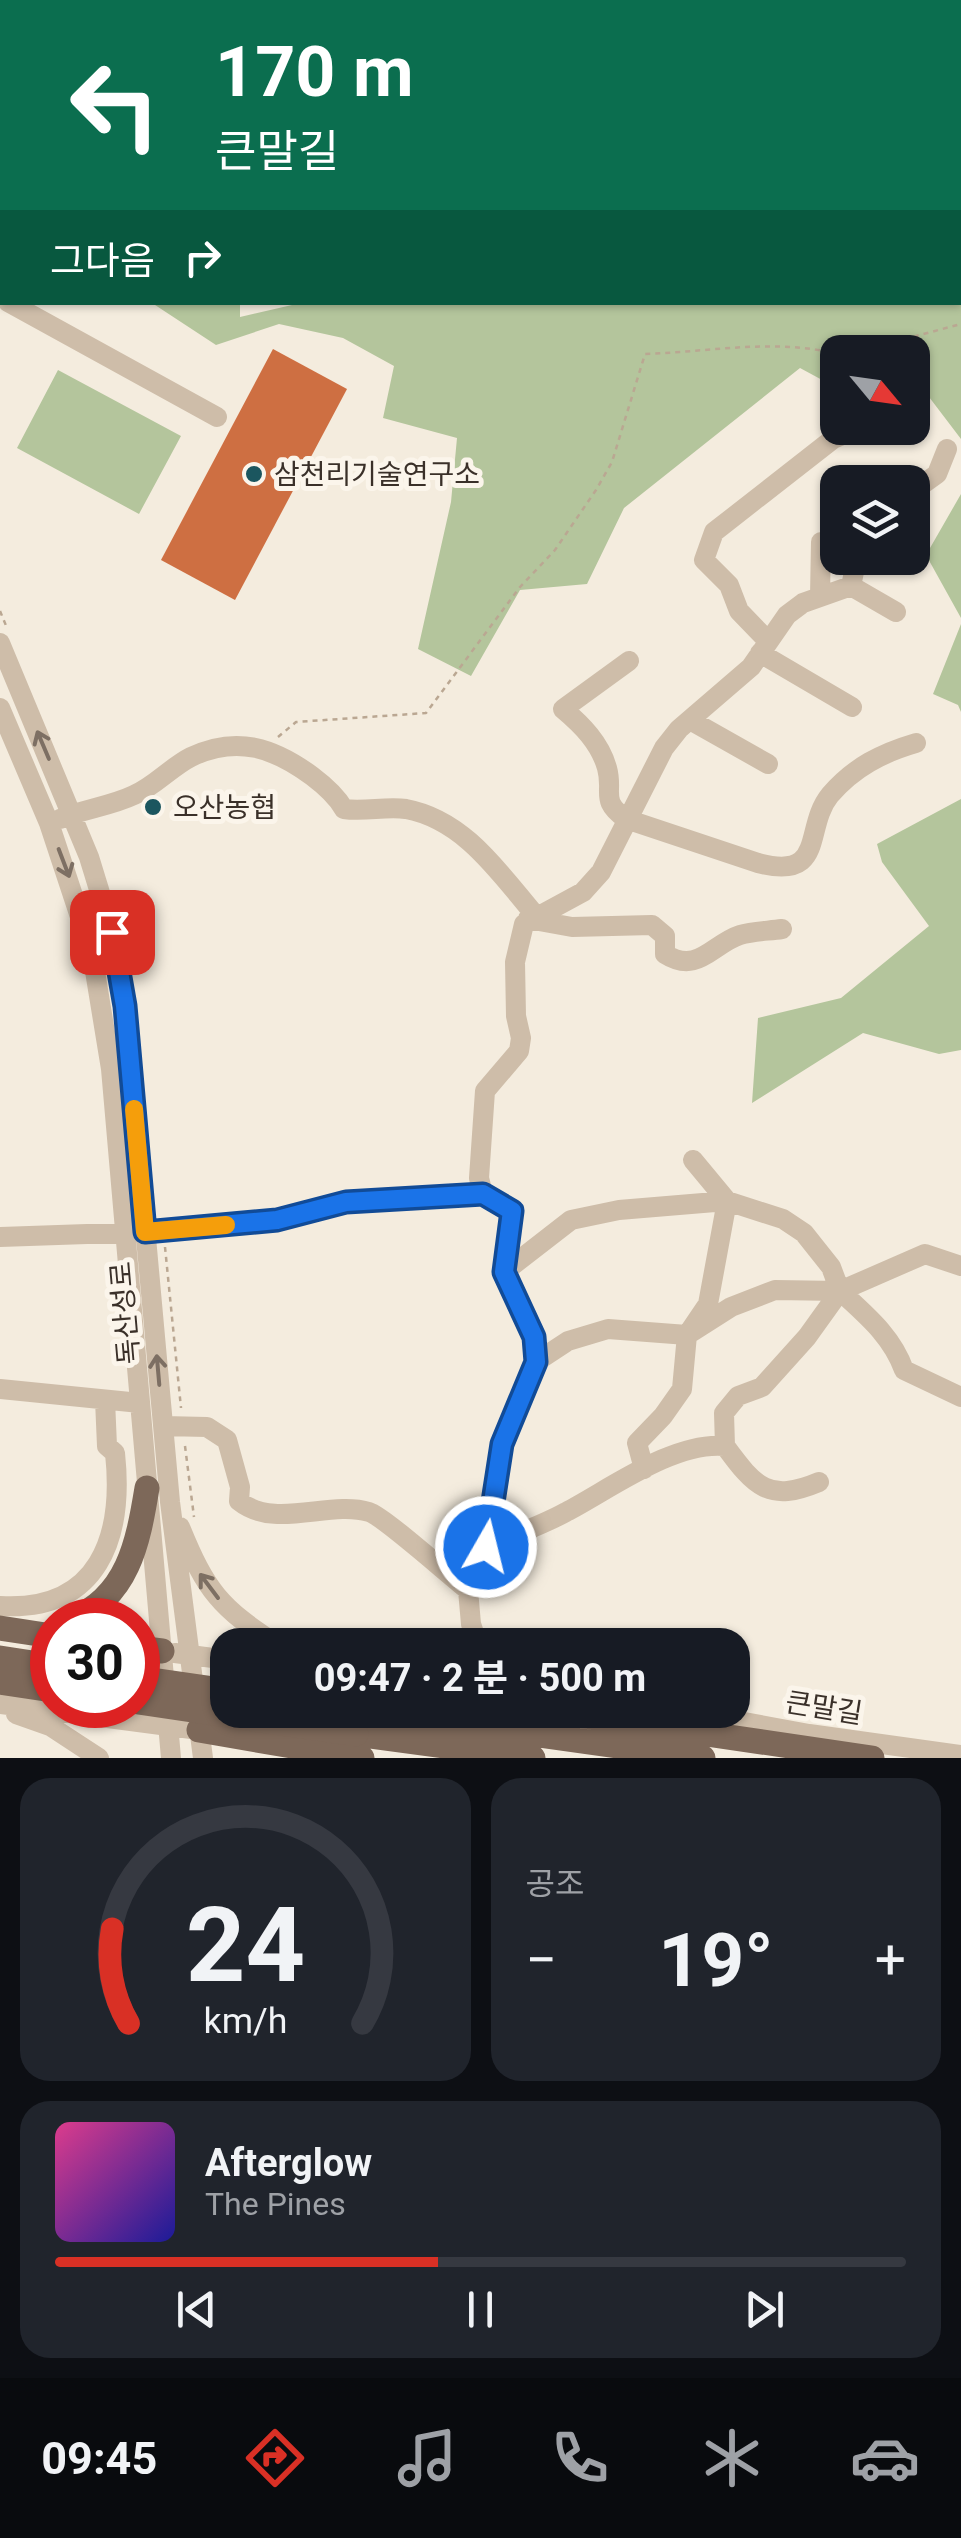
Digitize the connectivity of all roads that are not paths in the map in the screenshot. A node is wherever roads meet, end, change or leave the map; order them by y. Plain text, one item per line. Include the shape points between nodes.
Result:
1 (13, 305) edge
2 (217, 417) dead end
3 (825, 445) edge
4 (947, 448) dead end
5 (930, 478) edge
6 (821, 575) edge
7 (854, 575) edge
8 (851, 586) junction
9 (820, 596) junction
10 (896, 612) dead end
11 (0, 643) edge
12 (764, 646) junction
13 (629, 661) dead end
14 (852, 707) dead end
15 (0, 708) edge
16 (690, 720) junction
17 (916, 743) dead end
18 (768, 764) dead end
19 (73, 814) junction
20 (626, 819) junction
21 (49, 823) junction
22 (532, 917) junction
23 (782, 929) dead end
24 (693, 1160) dead end
25 (483, 1194) junction
26 (727, 1201) junction
27 (135, 1233) junction
28 (0, 1238) edge
29 (961, 1266) edge
30 (504, 1272) junction
31 (840, 1291) junction
32 (686, 1335) junction
33 (536, 1362) junction
34 (956, 1387) edge
35 (0, 1390) edge
36 (105, 1400) junction
37 (140, 1404) junction
38 (163, 1426) junction
39 (725, 1446) junction
40 (644, 1469) junction
41 (819, 1482) dead end
42 (158, 1495) junction
43 (486, 1547) junction
44 (468, 1590) junction
45 (108, 1598) edge
46 (153, 1598) edge
47 (0, 1606) edge
48 (251, 1628) edge
49 (472, 1628) edge
50 (160, 1650) edge
51 (188, 1654) junction
52 (210, 1657) edge
53 (30, 1674) edge
54 (160, 1681) edge
55 (5, 1683) edge
56 (30, 1687) edge
57 (210, 1688) edge
58 (160, 1697) edge
59 (160, 1705) edge
60 (166, 1726) junction
61 (490, 1728) edge
62 (666, 1728) edge
63 (750, 1728) edge
64 (199, 1730) junction
65 (360, 1734) edge
66 (961, 1755) edge
67 (99, 1758) edge
68 (171, 1758) edge
69 (203, 1758) edge
70 (533, 1758) edge
71 (703, 1758) edge
72 (872, 1758) edge

1 - 2 street
3 - 12 street via 714,532 704,560 729,586
4 - 5 street
6 - 9 street
7 - 8 street
8 - 9 street
8 - 10 street
9 - 12 street via 786,615
19 -> 11 street, 독산성로
12 - 14 street
12 - 16 street via 728,690
13 - 20 street via 563,709 598,747 609,773 607,794
15 - 21 street, 독산성로
16 - 18 street
16 - 20 street via 664,748
17 - 20 street via 883,752 827,798 801,863 775,868
19 - 21 street
19 - 22 street via 150,788 187,758 212,749 266,748 318,781 344,808 410,810 447,825 500,869
19 - 27 street, 독산성로 via 118,969
20 - 22 street via 601,872 583,892
21 -> 27 street, 독산성로 via 92,953
22 - 23 street via 572,927 652,926 665,936 665,954 684,961 698,961 737,936
22 - 25 street via 514,962 518,1050 485,1091
24 - 26 street
25 - 27 street via 346,1202 277,1220
25 - 30 street via 512,1211
26 - 30 street via 571,1220
26 - 31 street via 783,1218 804,1233 831,1266
26 - 32 street via 708,1304
27 - 28 street
27 - 37 street, 독산성로
38 -> 27 street, 독산성로
29 - 31 street via 924,1254
30 - 33 street via 534,1337
31 - 32 street via 774,1290
31 - 34 street via 875,1323 904,1370
31 - 39 street via 762,1387 738,1396 724,1414
32 - 33 street via 608,1329 568,1341
32 - 40 street via 682,1388 637,1443
33 - 43 street via 502,1444
35 - 36 street
36 - 37 street
36 - 47 street via 119,1487 102,1557 78,1587 36,1606
37 - 42 street, 독산성로
38 - 42 street, 독산성로
38 - 44 street via 207,1427 227,1440 238,1501 248,1509 368,1511
39 - 40 street via 710,1444
39 - 41 street via 752,1481 776,1494
40 - 43 street
42 - 45 main road
42 - 46 street, 독산성로
48 -> 42 street via 231,1615 197,1570
42 - 51 street, 독산성로
43 - 44 street
44 - 49 street
50 - 51 street
51 - 52 street
51 - 64 street, 독산성로
53 - 55 main road
54 - 57 main road, bridge
55 - 56 main road
55 - 60 street
55 - 67 street via 50,1726
58 - 60 street, 독산성로
59 - 65 main road, bridge
60 - 64 street
60 - 68 street, 독산성로
61 - 71 main road
62 - 72 main road
63 - 66 street, 큰말길
64 - 65 main road
64 - 69 street, 독산성로
65 - 70 main road

